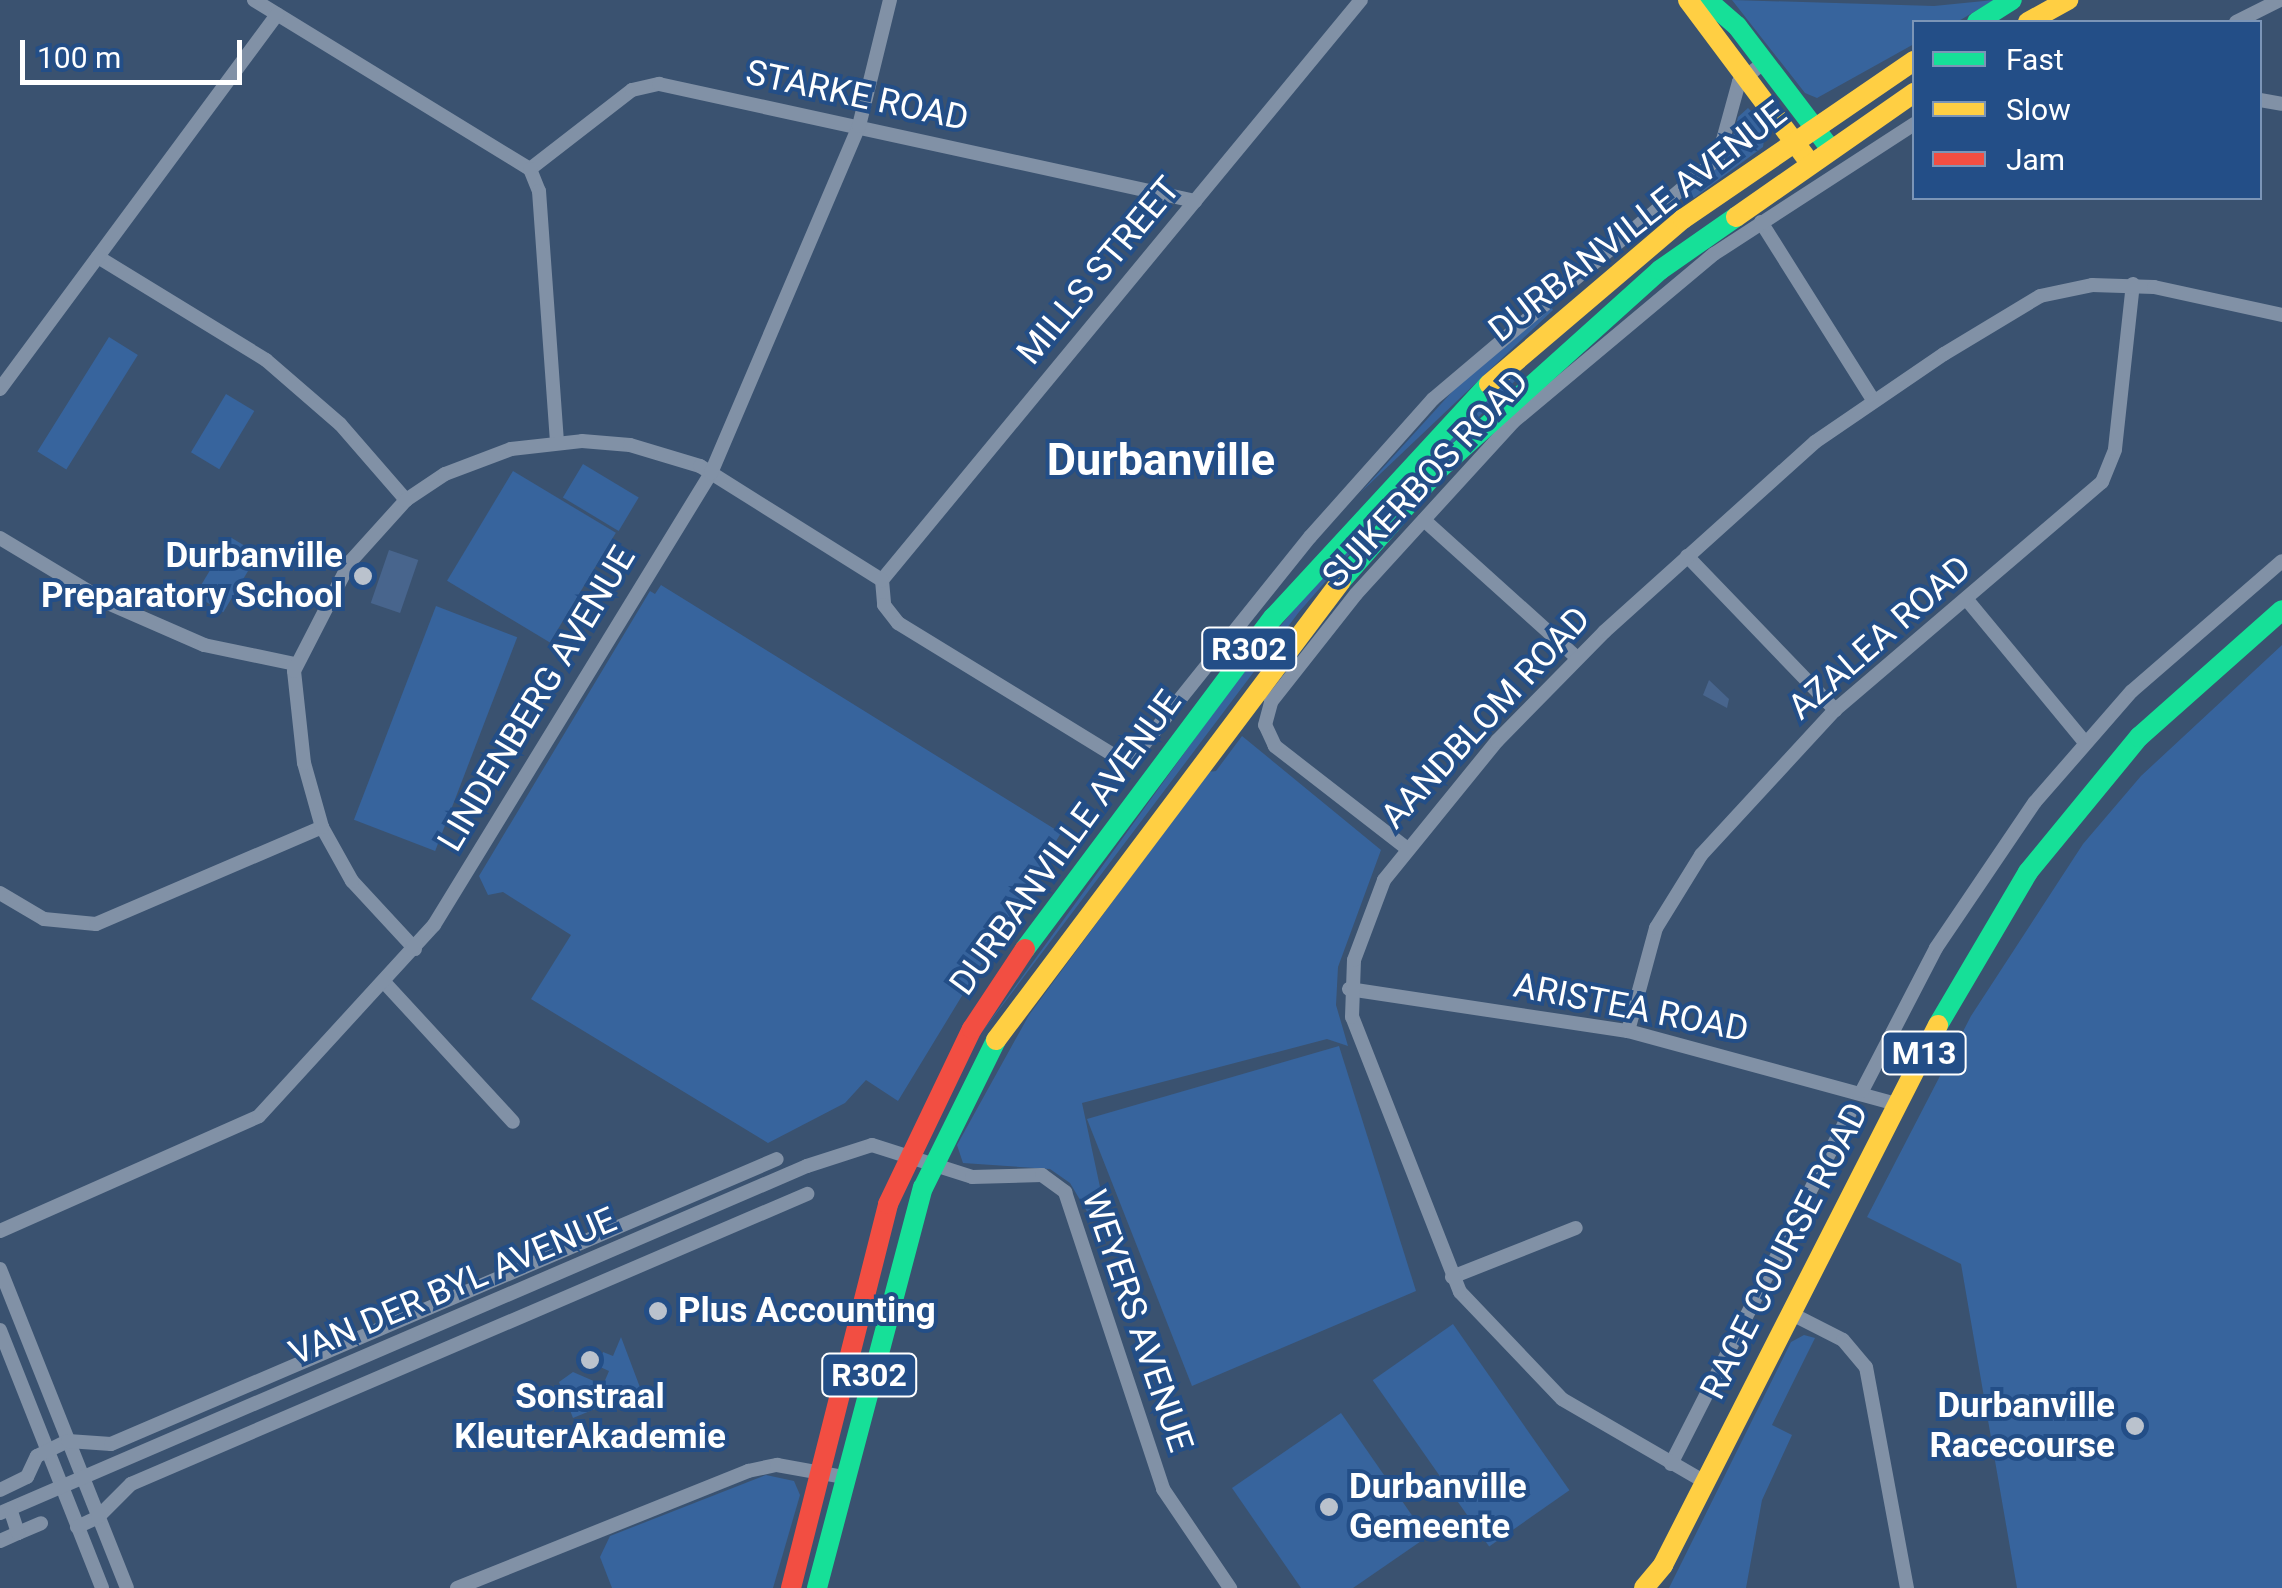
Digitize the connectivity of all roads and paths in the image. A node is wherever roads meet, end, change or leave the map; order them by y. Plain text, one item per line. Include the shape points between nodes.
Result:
1 (254, 0) edge
2 (890, 0) edge
3 (1361, 0) edge
4 (1688, 0) edge
5 (1707, 0) edge
6 (2012, 0) edge
7 (2068, 0) edge
8 (2280, 0) edge
9 (277, 14) junction
10 (1979, 20) edge
11 (2032, 20) edge
12 (2240, 20) edge
13 (1765, 62) junction
14 (1912, 63) edge
15 (1746, 76) junction
16 (1912, 94) edge
17 (1912, 125) edge
18 (859, 126) junction
19 (1812, 126) junction
20 (1792, 138) junction
21 (1830, 148) junction
22 (1810, 163) junction
23 (530, 169) junction
24 (1196, 201) junction
25 (1760, 222) junction
26 (98, 256) junction
27 (2133, 284) junction
28 (2282, 315) edge
29 (0, 389) edge
30 (1873, 400) junction
31 (557, 442) junction
32 (711, 473) junction
33 (406, 500) junction
34 (1424, 520) junction
35 (0, 538) edge
36 (1687, 556) junction
37 (2282, 561) edge
38 (882, 580) junction
39 (1968, 600) junction
40 (2282, 610) edge
41 (1577, 658) junction
42 (296, 664) junction
43 (1835, 710) junction
44 (2084, 741) junction
45 (322, 827) junction
46 (1405, 847) junction
47 (0, 892) edge
48 (415, 949) junction
49 (384, 982) junction
50 (1349, 988) junction
51 (1628, 1032) junction
52 (1862, 1091) junction
53 (1897, 1104) junction
54 (1850, 1114) dead end
55 (513, 1122) dead end
56 (906, 1156) junction
57 (776, 1159) dead end
58 (932, 1165) junction
59 (807, 1194) dead end
60 (686, 1220) junction
61 (1576, 1228) dead end
62 (0, 1231) edge
63 (699, 1240) junction
64 (0, 1270) edge
65 (1452, 1278) junction
66 (1790, 1313) junction
67 (0, 1330) edge
68 (68, 1441) junction
69 (49, 1450) junction
70 (1671, 1464) junction
71 (816, 1472) junction
72 (843, 1477) junction
73 (83, 1478) junction
74 (1705, 1482) junction
75 (62, 1486) junction
76 (0, 1490) edge
77 (5, 1511) edge
78 (98, 1517) junction
79 (41, 1524) dead end
80 (77, 1527) junction
81 (18, 1533) junction
82 (0, 1541) edge
83 (1663, 1565) junction
84 (102, 1588) edge
85 (127, 1588) edge
86 (457, 1588) edge
87 (791, 1588) edge
88 (817, 1588) edge
89 (1230, 1588) edge
90 (1644, 1588) edge
91 (1658, 1588) edge
92 (1907, 1588) edge

1 - 9 street
2 - 18 street, LINDENBERG AVENUE
3 - 24 street, MILLS STREET
4 - 15 main road
5 - 13 main road
6 - 10 main road
7 - 11 main road
8 - 12 street
9 - 23 street
9 - 26 street
13 - 15 street
13 - 19 main road
14 - 19 main road, DURBANVILLE AVENUE / R302
15 - 20 main road
15 - 38 street via 1718,158 1446,386 1300,549 1136,754 1113,755 898,623 884,605
16 - 21 main road, DURBANVILLE AVENUE / R302
17 - 25 street, SUIKERBOS ROAD
18 - 23 street, STARKE ROAD via 646,86 626,94
18 - 24 street, STARKE ROAD
18 - 32 street, LINDENBERG AVENUE
19 - 20 main road, DURBANVILLE AVENUE / R302
19 - 21 main road
20 - 22 main road
20 - 56 main road, DURBANVILLE AVENUE / R302 via 1556,320 1330,548 999,985
21 - 22 main road, DURBANVILLE AVENUE / R302
22 - 58 main road, DURBANVILLE AVENUE / R302 via 1584,332 1405,507 1298,628 989,1050
23 - 31 street via 539,192
24 - 38 street, MILLS STREET
25 - 30 street
25 - 34 street, SUIKERBOS ROAD via 1512,422
26 - 29 street
26 - 33 street via 266,360 340,424
27 - 28 street, AANDBLOM ROAD
27 - 30 street, AANDBLOM ROAD via 2040,296
27 - 39 street, AZALEA ROAD via 2107,471 2086,501
30 - 36 street, AANDBLOM ROAD via 1815,442
31 - 32 street via 630,445
31 - 33 street via 488,456
32 - 38 street
32 - 48 street, LINDENBERG AVENUE
33 - 42 street via 350,562
34 - 41 street
34 - 46 street, SUIKERBOS ROAD via 1356,594 1265,717 1275,746
35 - 42 street via 108,603 204,645
36 - 41 street, AANDBLOM ROAD
36 - 43 street
37 - 44 street via 2167,657
39 - 43 street, AZALEA ROAD
39 - 44 street
40 - 53 main road, RACE COURSE ROAD / M13 via 2139,737 2028,872 1967,969
41 - 46 street, AANDBLOM ROAD
42 - 45 street via 304,763
43 - 51 street, AZALEA ROAD via 1676,890 1646,952
44 - 52 street via 1973,888
45 - 47 street via 96,924 44,919
45 - 48 street via 358,889
46 - 50 street, AANDBLOM ROAD via 1373,908
48 - 49 street, LINDENBERG AVENUE
49 - 55 street
49 - 62 street, LINDENBERG AVENUE via 259,1116
50 - 51 street, ARISTEA ROAD
50 - 65 street, AANDBLOM ROAD via 1356,1030
51 - 52 street, ARISTEA ROAD
52 - 53 street, ARISTEA ROAD
53 - 66 main road, RACE COURSE ROAD / M13
54 - 70 street
56 - 58 street, VAN DER BYL AVENUE
56 - 60 street, VAN DER BYL AVENUE via 861,1146
56 - 71 main road, DURBANVILLE AVENUE / R302 via 878,1236
57 - 68 street, VAN DER BYL AVENUE via 111,1444
58 - 72 main road, DURBANVILLE AVENUE / R302
58 - 89 street, WEYERS AVENUE via 972,1177 1042,1174 1065,1192 1164,1488
59 - 63 street
60 - 63 street
60 - 73 street, VAN DER BYL AVENUE
61 - 65 street
63 - 78 street via 132,1484
64 - 68 street
65 - 70 street, AANDBLOM ROAD via 1545,1385
66 - 74 main road, RACE COURSE ROAD / M13
66 - 92 street via 1842,1340 1866,1367
67 - 69 street
68 - 69 street, VAN DER BYL AVENUE
68 - 73 street
69 - 75 street
69 - 76 street, VAN DER BYL AVENUE via 36,1456 23,1480
70 - 74 street, AANDBLOM ROAD
71 - 72 street
71 - 86 street via 778,1465 748,1471
71 - 87 main road, DURBANVILLE AVENUE / R302
72 - 88 main road, DURBANVILLE AVENUE / R302
73 - 75 street, VAN DER BYL AVENUE
73 - 78 street
74 - 83 main road, RACE COURSE ROAD / M13
75 - 77 street, VAN DER BYL AVENUE
75 - 80 street
77 - 81 street
78 - 80 street
78 - 85 street
79 - 81 street
80 - 84 street
81 - 82 street
83 - 90 main road, RACE COURSE ROAD / M13
83 - 91 main road, RACE COURSE ROAD / M13

